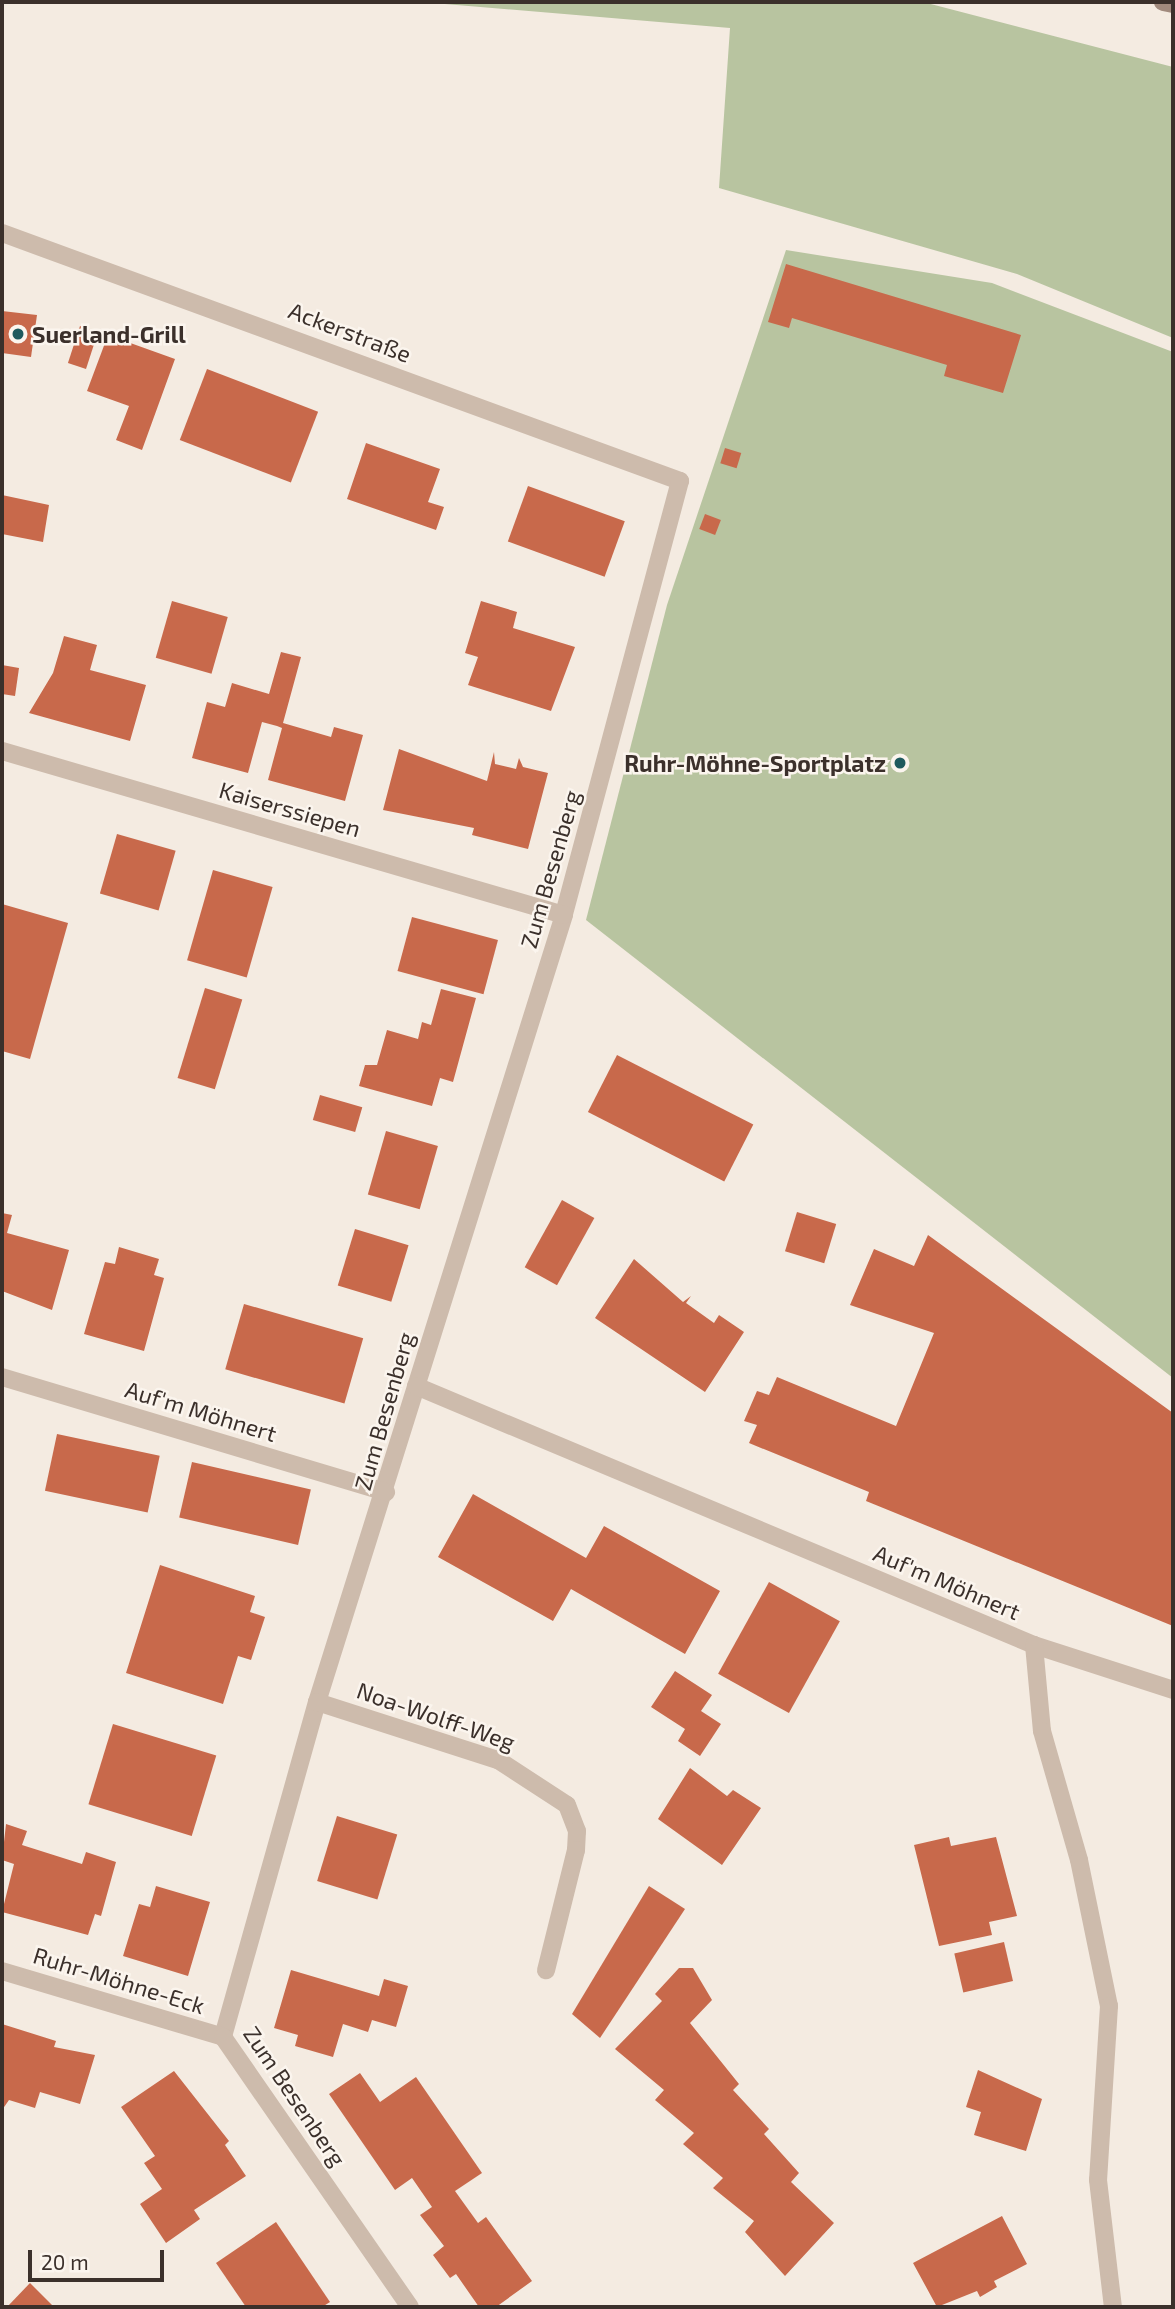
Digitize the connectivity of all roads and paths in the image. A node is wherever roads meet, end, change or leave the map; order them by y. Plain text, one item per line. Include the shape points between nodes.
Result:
1 (1163, 2) edge
2 (1173, 5) edge
3 (2, 233) edge
4 (680, 481) joint
5 (2, 751) edge
6 (564, 915) junction
7 (2, 1377) edge
8 (416, 1386) junction
9 (386, 1492) junction
10 (1034, 1646) junction
11 (1173, 1690) edge
12 (317, 1702) junction
13 (547, 1970) dead end
14 (2, 1971) edge
15 (223, 2037) junction
16 (411, 2307) edge
17 (1112, 2307) edge

1 - 2 main road
3 - 4 street, Ackerstraße
4 - 6 street, Zum Besenberg
5 - 6 street, Kaiserssiepen
6 - 8 street, Zum Besenberg
7 - 9 street, Auf'm Möhnert
8 - 9 street, Zum Besenberg
8 - 10 street, Auf'm Möhnert
9 - 12 street, Zum Besenberg
10 - 11 street
10 - 17 street, Auf'm Möhnert via 1042,1731 1079,1860 1110,2006 1098,2180
12 - 13 street, Noa-Wolff-Weg via 498,1760 567,1805 577,1831 576,1850
12 - 15 street, Zum Besenberg
14 - 15 street, Ruhr-Möhne-Eck
15 - 16 street, Zum Besenberg

